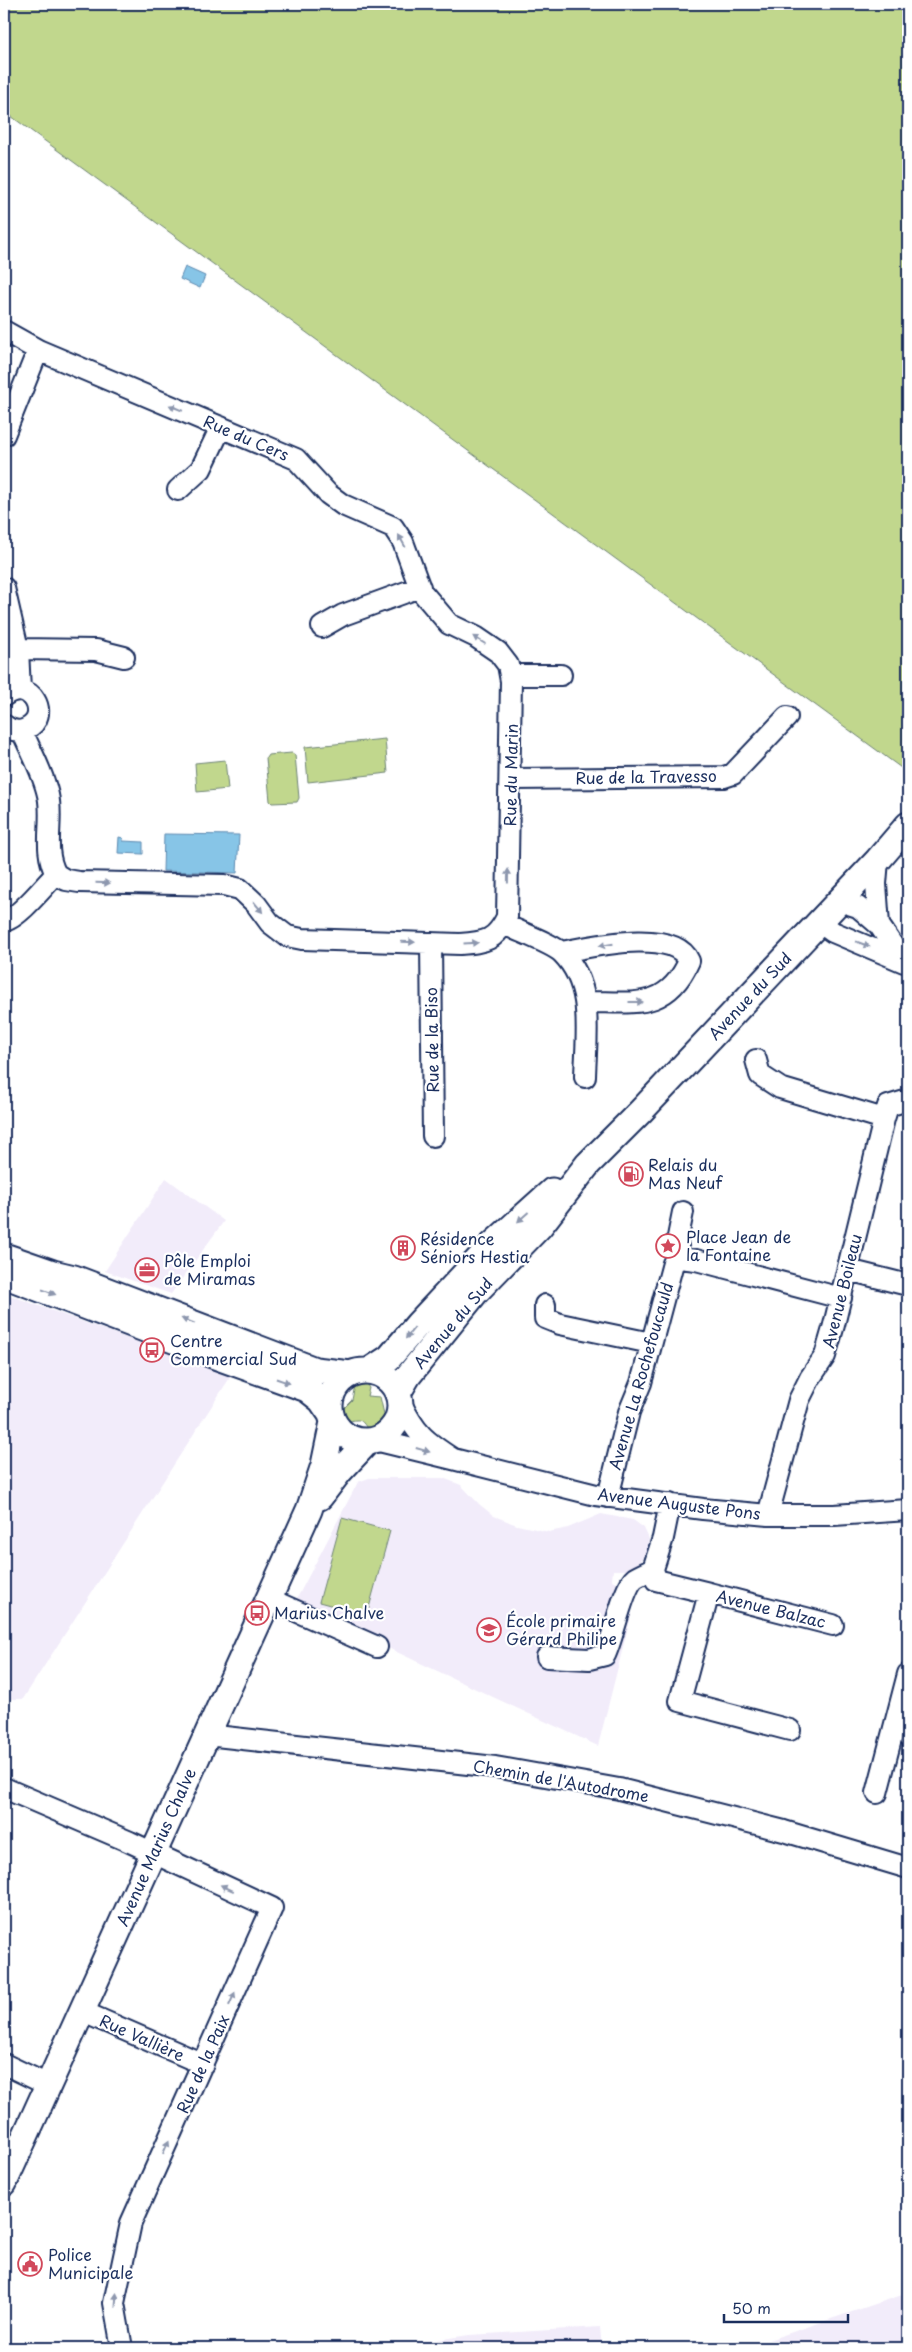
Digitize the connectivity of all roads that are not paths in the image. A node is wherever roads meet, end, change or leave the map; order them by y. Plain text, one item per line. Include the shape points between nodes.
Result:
1 (4, 331) edge
2 (38, 350) junction
3 (221, 427) junction
4 (4, 435) edge
5 (178, 490) dead end
6 (420, 587) junction
7 (4, 588) edge
8 (322, 627) dead end
9 (18, 649) junction
10 (124, 657) dead end
11 (510, 675) junction
12 (562, 675) dead end
13 (12, 693) edge
14 (787, 718) dead end
15 (13, 728) edge
16 (511, 778) junction
17 (908, 825) edge
18 (878, 860) junction
19 (56, 874) junction
20 (839, 901) junction
21 (4, 921) edge
22 (819, 922) junction
23 (504, 924) junction
24 (879, 924) junction
25 (431, 943) junction
26 (561, 952) junction
27 (906, 963) edge
28 (587, 1002) junction
29 (756, 1060) dead end
30 (585, 1077) dead end
31 (908, 1100) edge
32 (884, 1119) junction
33 (433, 1136) dead end
34 (588, 1164) junction
35 (683, 1212) dead end
36 (4, 1256) edge
37 (680, 1258) junction
38 (848, 1270) junction
39 (4, 1275) edge
40 (908, 1285) edge
41 (841, 1298) junction
42 (545, 1305) dead end
43 (651, 1343) junction
44 (360, 1372) junction
45 (399, 1398) junction
46 (332, 1417) junction
47 (372, 1441) junction
48 (453, 1459) junction
49 (608, 1496) junction
50 (670, 1504) junction
51 (309, 1510) junction
52 (908, 1510) edge
53 (768, 1515) junction
54 (653, 1570) junction
55 (710, 1593) junction
56 (269, 1598) junction
57 (833, 1625) dead end
58 (377, 1647) dead end
59 (547, 1657) dead end
60 (908, 1674) edge
61 (790, 1730) dead end
62 (207, 1735) junction
63 (4, 1788) edge
64 (877, 1793) dead end
65 (152, 1854) junction
66 (908, 1868) edge
67 (81, 2011) junction
68 (4, 2064) edge
69 (203, 2064) junction
70 (48, 2085) junction
71 (4, 2183) edge
72 (122, 2348) edge

1 - 2 street, Rue du Cers
3 -> 2 street, Rue du Cers
2 - 4 street
3 - 5 street via 201,469
6 -> 3 street, Rue du Cers via 404,542 393,527 343,505 328,494 296,459
6 - 8 street via 343,615
11 -> 6 street, Rue du Marin via 508,665 498,652 449,624
7 - 9 street
9 - 10 street via 96,650
9 - 13 street
11 - 12 street
11 - 16 street, Rue du Marin via 513,700
13 - 15 street via 33,697 38,710 34,723
14 - 16 street, Rue de la Travesso via 733,774 724,777
15 - 19 street via 44,779 49,797 49,851
23 -> 16 street, Rue du Marin via 507,917
17 - 18 main road, Avenue du Sud
18 - 20 main road, Avenue du Sud
18 - 24 street
19 - 21 street via 18,913
19 -> 25 street via 79,882 217,885 240,889 286,936 302,939
20 - 22 main road, Avenue du Sud
20 - 24 street via 858,907
22 -> 27 street via 833,932
22 - 34 main road, Avenue du Sud
25 -> 23 street via 482,942 498,934
23 - 26 street
24 - 27 street
25 - 33 street, Rue de la Biso
26 - 28 street via 576,973
28 -> 26 street via 646,1002 657,999 685,970 689,961 685,952 664,944 640,942 610,943
28 - 30 street
29 - 32 street via 760,1075 780,1088
31 - 32 street via 888,1106
32 - 38 street, Avenue Boileau
34 -> 44 main road, Avenue du Sud via 547,1195 492,1245 388,1358
34 - 45 main road, Avenue du Sud via 539,1227 476,1292 408,1376
35 - 37 street via 677,1242
44 -> 36 main road via 315,1370 74,1278
37 - 41 street
37 - 43 street, Avenue La Rochefoucauld via 673,1264
38 - 40 street
38 - 41 street, Avenue Boileau
39 -> 46 main road via 307,1389 321,1400
41 - 53 street, Avenue Boileau via 825,1356 799,1400
42 - 43 street via 545,1318 560,1324
43 - 49 street, Avenue La Rochefoucauld via 641,1383 629,1412
44 - 45 main road via 387,1378
44 - 46 main road via 336,1386 330,1403
45 - 47 main road via 400,1414 394,1426
45 - 48 street via 411,1424 425,1441
46 - 47 main road via 348,1437
46 - 51 main road, Avenue Marius Chalve via 324,1465
47 -> 48 street, Avenue Auguste Pons
47 - 51 main road, Avenue Marius Chalve via 340,1471
48 - 49 street, Avenue Auguste Pons
49 - 50 street, Avenue Auguste Pons
50 - 53 street, Avenue Auguste Pons
50 - 54 street
51 - 56 main road, Avenue Marius Chalve
52 - 53 street, Avenue Auguste Pons
54 - 55 street, Avenue Balzac via 656,1580
54 - 59 street via 634,1579 628,1588 606,1655 589,1659
55 - 57 street, Avenue Balzac
55 - 61 street, Avenue Balzac via 680,1701
56 - 58 street
56 - 62 main road, Avenue Marius Chalve
60 - 64 street
62 - 65 main road, Avenue Marius Chalve
62 - 66 street, Chemin de l'Autodrome via 495,1767 619,1789 784,1831
63 - 65 street
65 - 67 main road, Avenue Marius Chalve
69 -> 65 street, Rue de la Paix via 272,1908
67 - 69 street, Rue Vallière
67 - 70 main road, Avenue Marius Chalve
68 - 70 street
72 -> 69 street, Rue de la Paix via 114,2302 131,2223
70 - 71 main road, Avenue Marius Chalve

